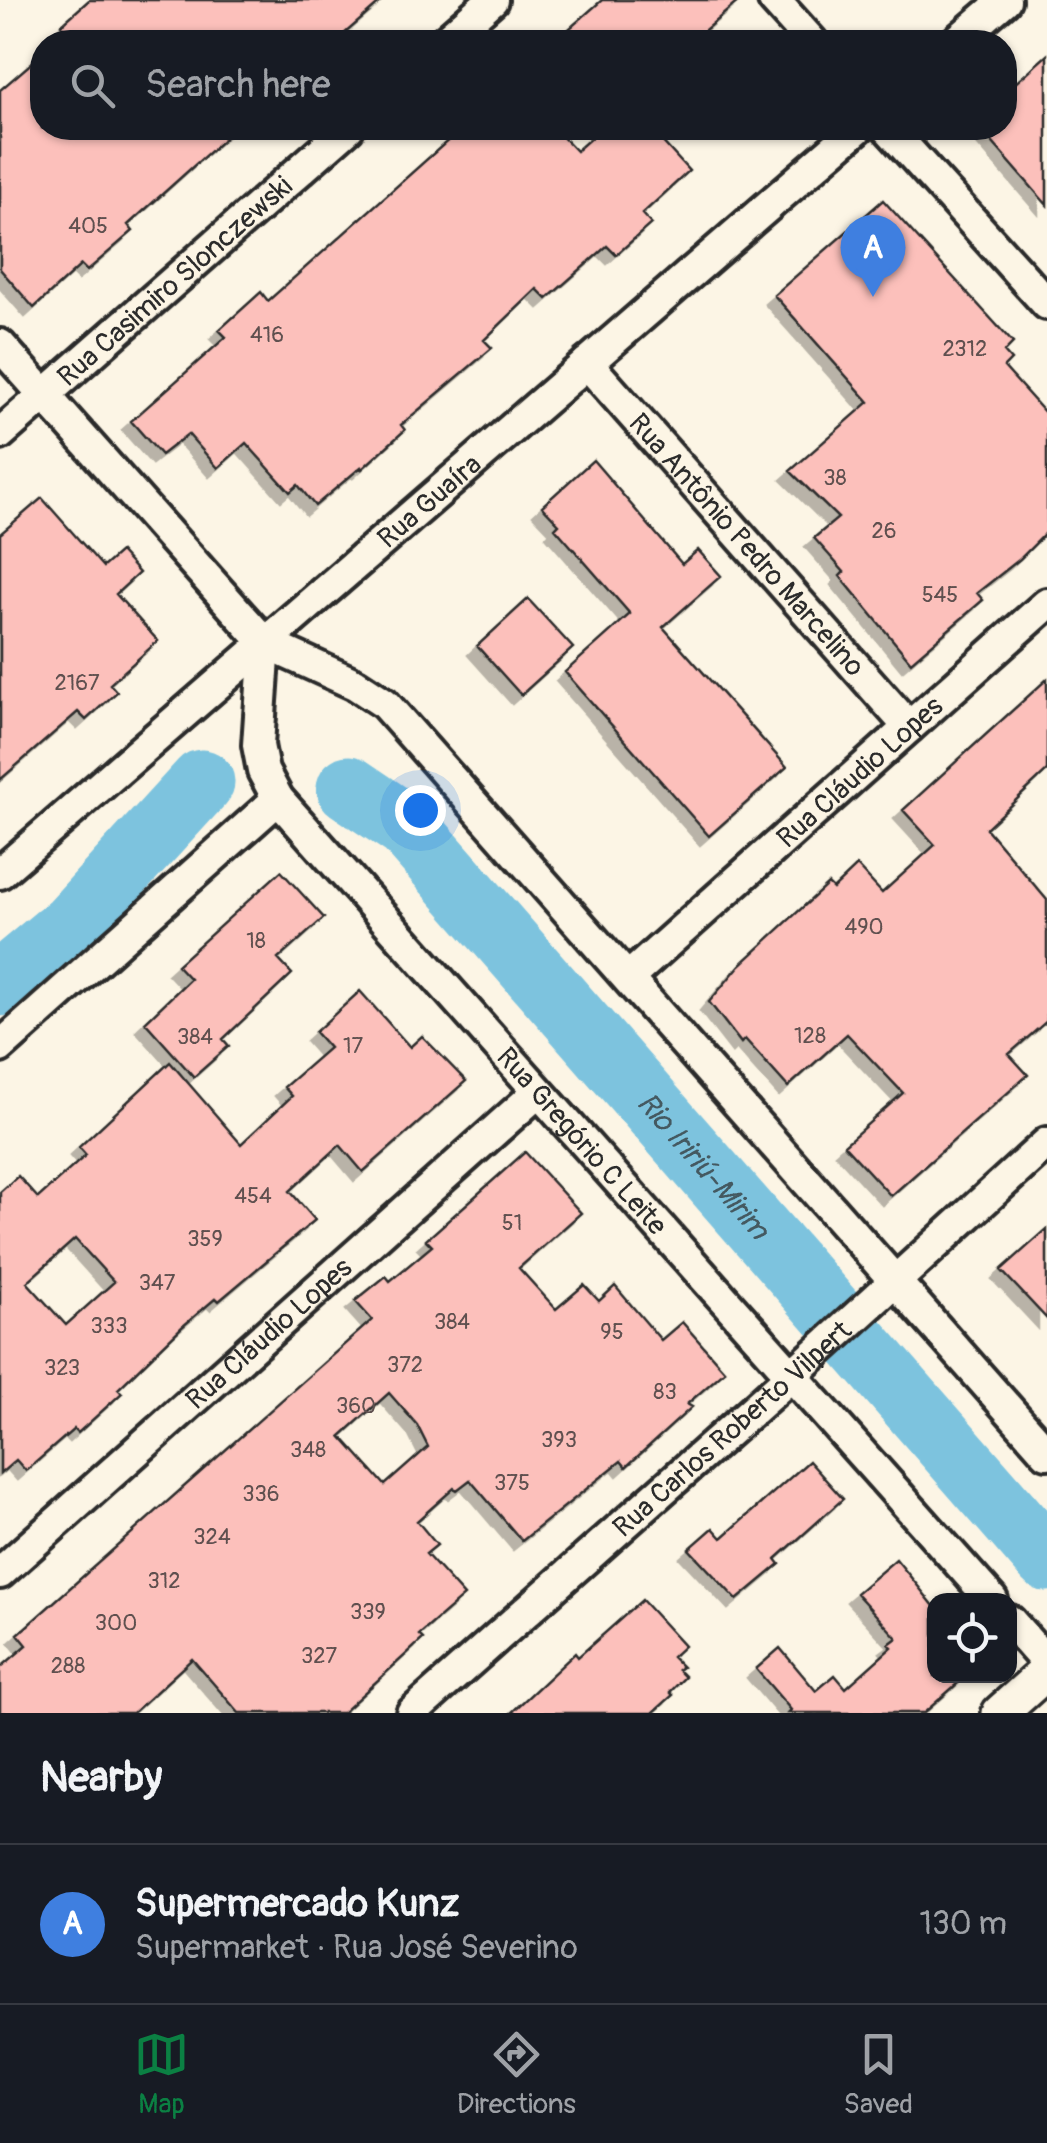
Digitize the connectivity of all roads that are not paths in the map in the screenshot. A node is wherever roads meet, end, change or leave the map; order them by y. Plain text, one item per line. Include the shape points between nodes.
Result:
1 (492, 0) edge
2 (774, 0) edge
3 (1004, 0) edge
4 (458, 30) edge
5 (801, 30) edge
6 (970, 30) edge
7 (334, 140) edge
8 (844, 140) edge
9 (899, 140) edge
10 (1047, 304) edge
11 (0, 345) edge
12 (587, 363) junction
13 (44, 395) junction
14 (0, 434) edge
15 (1047, 604) edge
16 (265, 643) junction
17 (909, 728) junction
18 (278, 800) junction
19 (0, 873) edge
20 (628, 978) junction
21 (0, 1047) edge
22 (538, 1092) junction
23 (1047, 1144) edge
24 (885, 1291) junction
25 (792, 1376) junction
26 (1047, 1453) edge
27 (0, 1572) edge
28 (986, 1593) edge
29 (1017, 1629) edge
30 (1047, 1663) edge
31 (1047, 1670) edge
32 (412, 1713) edge
33 (1000, 1713) edge

1 - 4 street
2 - 5 street
3 - 6 street
7 - 13 street, Rua Casimiro Slonczewski
8 - 12 street, Rua Guaíra
9 - 10 street
11 - 13 street
12 - 16 street, Rua Guaíra
12 - 17 street, Rua Antônio Pedro Marcelino
13 - 14 street, Rua Casimiro Slonczewski
13 - 16 street
15 - 17 street, Rua Cláudio Lopes
16 - 18 street, Rua Gregório C Leite via 258,745
16 - 19 street, Rua Guaíra
16 - 20 street via 384,702
17 - 20 street, Rua Cláudio Lopes
18 - 21 street
18 - 22 street, Rua Gregório C Leite
20 - 24 street
22 - 25 street, Rua Gregório C Leite
22 - 27 street, Rua Cláudio Lopes
23 - 24 street, Rua Carlos Roberto Vilpert
24 - 25 street, Rua Carlos Roberto Vilpert
24 - 26 street
25 - 28 street, Rua Gregório C Leite
25 - 32 street, Rua Carlos Roberto Vilpert
29 - 30 street
31 - 33 street

